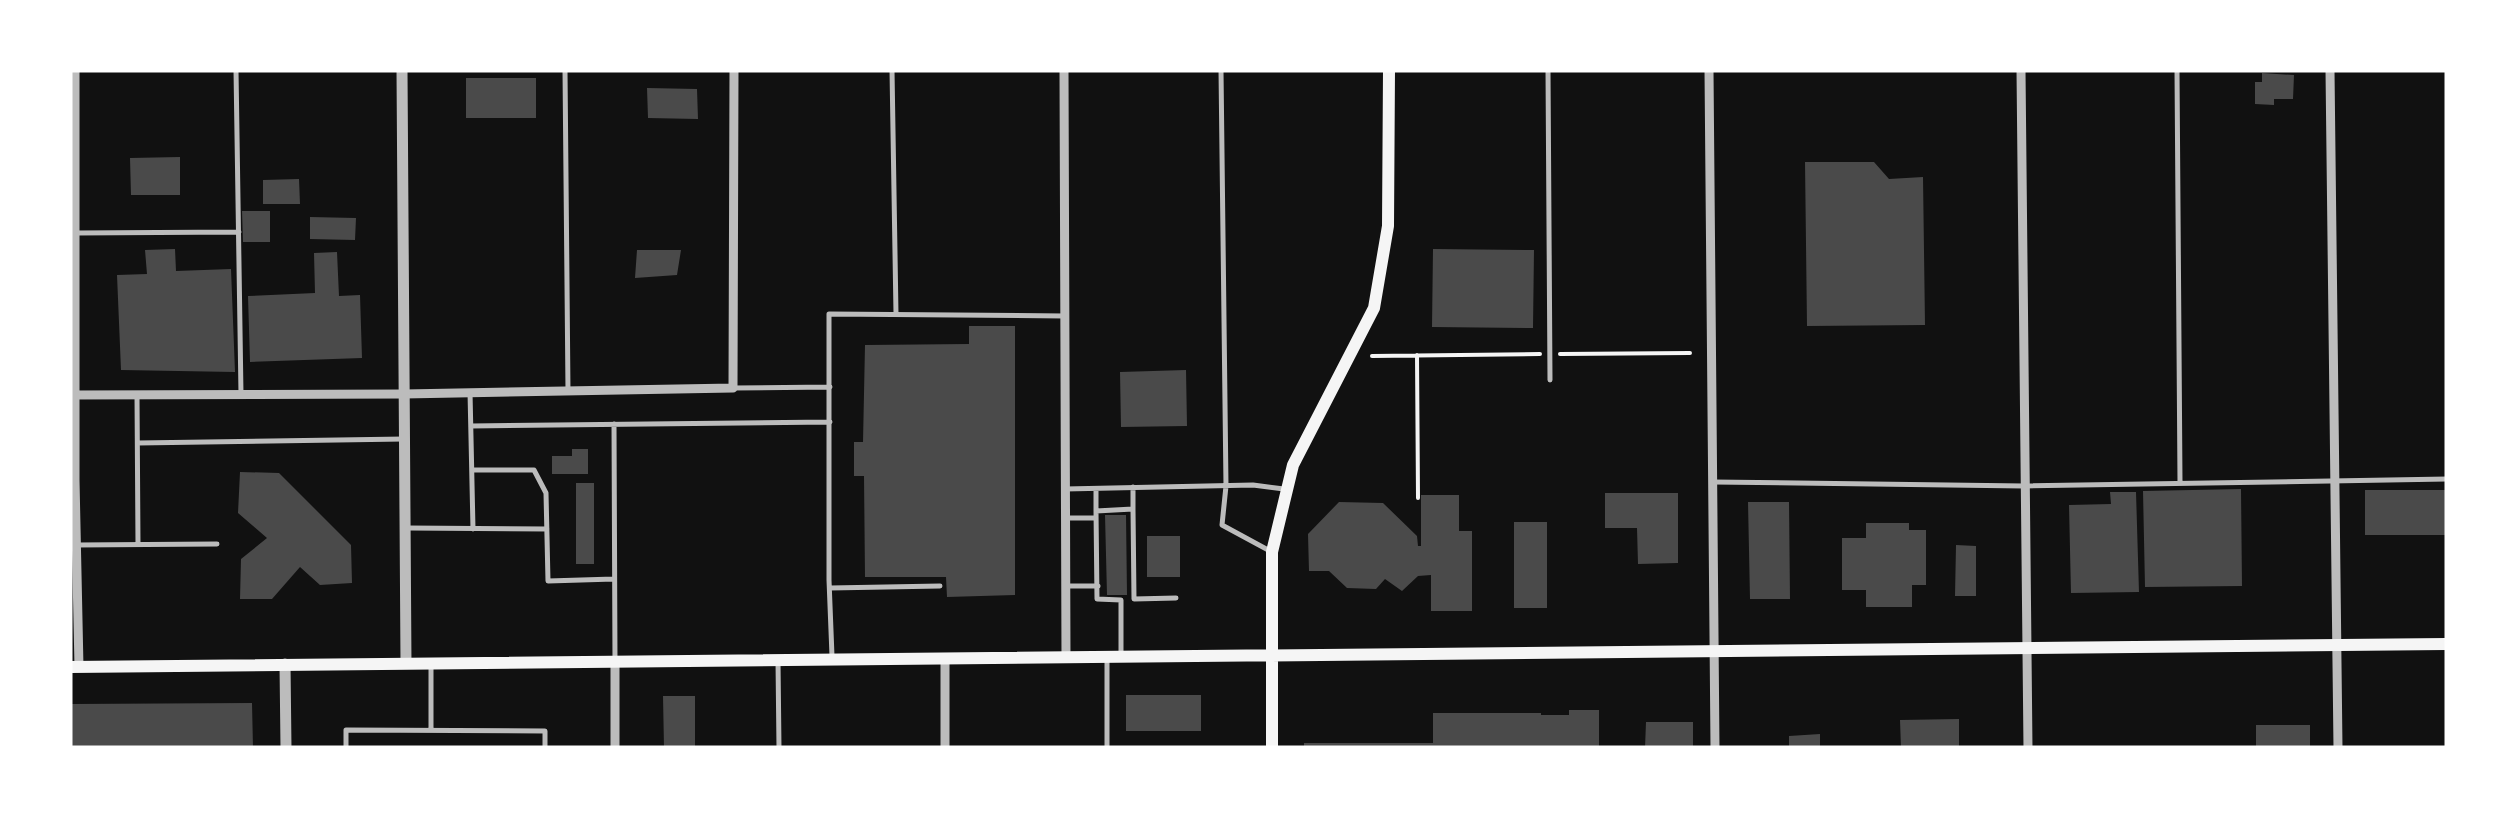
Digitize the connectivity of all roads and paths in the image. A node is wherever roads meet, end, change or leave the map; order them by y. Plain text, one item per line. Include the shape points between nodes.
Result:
1 (75, 70) edge
2 (236, 70) edge
3 (402, 70) edge
4 (565, 70) edge
5 (734, 70) edge
6 (892, 70) edge
7 (1064, 70) edge
8 (1221, 70) edge
9 (1390, 70) edge
10 (1548, 70) edge
11 (1709, 70) edge
12 (2020, 70) edge
13 (2178, 70) edge
14 (2330, 70) edge
15 (238, 232) junction
16 (74, 233) junction
17 (896, 314) junction
18 (1065, 316) junction
19 (1690, 353) dead end
20 (1550, 354) junction
21 (1417, 355) junction
22 (1372, 356) dead end
23 (1550, 380) dead end
24 (830, 387) junction
25 (733, 388) junction
26 (568, 391) junction
27 (470, 392) junction
28 (241, 394) junction
29 (404, 394) junction
30 (72, 395) edge
31 (137, 395) junction
32 (830, 422) junction
33 (614, 424) junction
34 (471, 426) junction
35 (405, 440) junction
36 (138, 443) junction
37 (472, 470) junction
38 (2334, 479) junction
39 (2447, 479) edge
40 (72, 480) edge
41 (1713, 482) junction
42 (2180, 482) junction
43 (1226, 486) junction
44 (2024, 486) junction
45 (1096, 488) junction
46 (1133, 488) junction
47 (1065, 489) junction
48 (1287, 490) junction
49 (1418, 498) dead end
50 (1133, 510) junction
51 (1096, 514) junction
52 (1066, 518) junction
53 (406, 528) junction
54 (473, 529) junction
55 (546, 530) junction
56 (1096, 532) junction
57 (1106, 532) dead end
58 (138, 544) junction
59 (218, 544) dead end
60 (76, 545) junction
61 (1272, 552) junction
62 (1106, 553) dead end
63 (1097, 554) junction
64 (1098, 574) junction
65 (1106, 574) dead end
66 (614, 578) junction
67 (940, 586) dead end
68 (1066, 586) junction
69 (1098, 586) junction
70 (830, 588) junction
71 (1176, 598) dead end
72 (1121, 600) junction
73 (1134, 600) junction
74 (2447, 644) edge
75 (2336, 645) junction
76 (2025, 648) junction
77 (1715, 651) junction
78 (1271, 655) junction
79 (1114, 656) junction
80 (1066, 657) junction
81 (945, 658) junction
82 (832, 659) junction
83 (778, 660) junction
84 (615, 661) junction
85 (406, 663) junction
86 (431, 663) junction
87 (285, 664) junction
88 (75, 667) edge
89 (432, 731) junction
90 (286, 748) edge
91 (346, 748) edge
92 (545, 748) edge
93 (615, 748) edge
94 (779, 748) edge
95 (945, 748) edge
96 (1107, 748) edge
97 (1272, 748) edge
98 (1715, 748) edge
99 (2028, 748) edge
100 (2338, 748) edge

1 - 16 street
2 - 15 lane
3 - 29 street
4 - 26 lane
5 - 25 street
6 - 17 lane
7 - 18 street
8 - 43 lane
9 - 48 main road via 1388,226 1374,308 1292,466
10 - 20 lane
11 - 41 street
12 - 44 street
13 - 42 lane
14 - 38 street
15 - 16 lane
15 - 28 lane
16 - 30 street
17 - 18 lane
17 - 24 lane via 828,314
18 - 47 street
19 - 20 path
20 - 21 path
20 - 23 lane
21 - 22 path
21 - 49 path
24 - 25 lane
24 - 32 lane
25 - 26 street
26 - 27 street
27 - 29 street
27 - 34 lane
28 - 29 street
28 - 31 street
29 - 35 street
30 - 31 street
30 - 40 street
31 - 36 lane
32 - 33 lane
32 - 70 lane
33 - 34 lane
33 - 66 lane
34 - 37 lane
35 - 36 lane
35 - 53 street
36 - 58 lane
37 - 54 lane
37 - 55 lane via 534,470 546,492
38 - 39 lane
38 - 42 lane
38 - 75 street
40 - 60 street
41 - 44 lane
41 - 77 street
42 - 44 lane
43 - 46 lane
43 - 48 lane
43 - 61 lane via 1222,525
44 - 76 street
45 - 46 lane
45 - 47 lane
45 - 51 lane
46 - 50 lane
47 - 52 street
48 - 61 main road
50 - 51 lane
50 - 73 lane
51 - 52 lane
51 - 56 lane
52 - 68 street
53 - 54 lane
53 - 85 street
54 - 55 lane
55 - 66 lane via 548,581
56 - 57 lane
56 - 63 lane
58 - 59 lane
58 - 60 lane
60 - 88 street
61 - 78 main road
62 - 63 lane
63 - 64 lane
64 - 65 lane
64 - 69 lane
66 - 84 lane
67 - 70 lane
68 - 69 lane
68 - 80 street
69 - 72 lane via 1097,599
70 - 82 lane
71 - 73 lane
72 - 73 lane
72 - 79 lane
74 - 75 main road
75 - 76 main road
75 - 100 street
76 - 77 main road
76 - 99 street
77 - 78 main road
77 - 98 street
78 - 79 main road
78 - 97 main road
79 - 80 main road
79 - 96 lane
80 - 81 main road
81 - 82 main road
81 - 95 street
82 - 83 main road
83 - 84 main road
83 - 94 lane
84 - 86 main road
84 - 93 street
85 - 86 main road
85 - 87 main road
86 - 89 lane
87 - 88 main road
87 - 90 street
89 - 91 lane via 346,730
89 - 92 lane via 545,731

